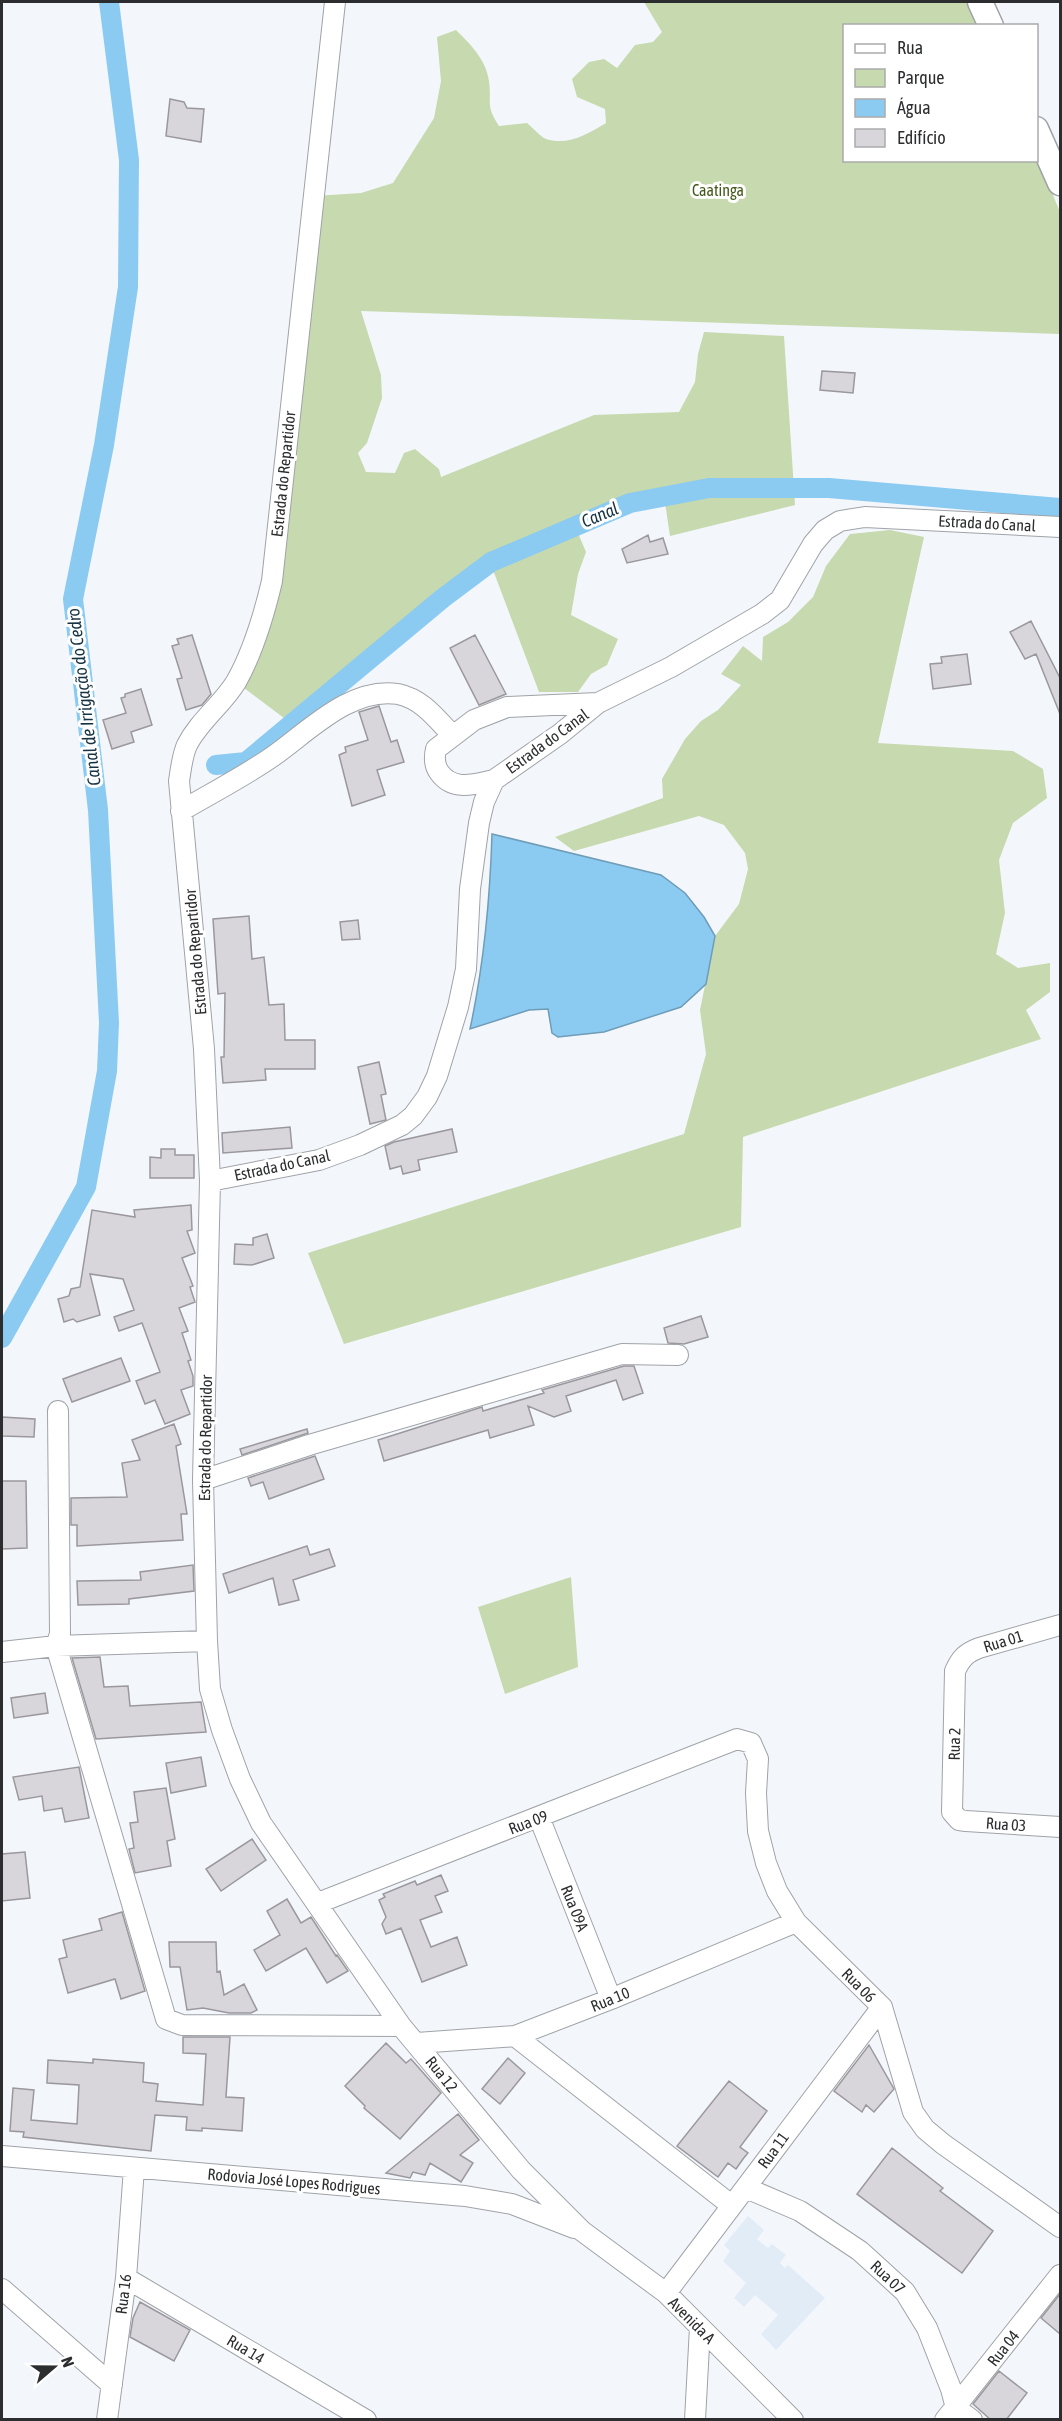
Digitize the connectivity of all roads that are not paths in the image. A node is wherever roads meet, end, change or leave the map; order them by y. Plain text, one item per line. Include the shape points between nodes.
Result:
1 (335, 2) edge
2 (980, 2) edge
3 (990, 24) edge
4 (1038, 134) edge
5 (1060, 183) edge
6 (1060, 527) edge
7 (598, 703) junction
8 (452, 735) junction
9 (494, 780) junction
10 (181, 811) junction
11 (210, 1181) junction
12 (678, 1355) dead end
13 (58, 1411) dead end
14 (203, 1480) junction
15 (1060, 1624) edge
16 (207, 1641) junction
17 (56, 1646) junction
18 (2, 1652) edge
19 (956, 1671) joint
20 (737, 1739) joint
21 (954, 1816) joint
22 (539, 1817) junction
23 (1060, 1827) edge
24 (318, 1903) junction
25 (796, 1922) junction
26 (611, 1999) junction
27 (882, 2007) junction
28 (401, 2026) junction
29 (515, 2036) junction
30 (417, 2043) junction
31 (2, 2156) edge
32 (134, 2168) junction
33 (746, 2188) junction
34 (731, 2205) junction
35 (1060, 2227) edge
36 (582, 2231) junction
37 (1060, 2275) edge
38 (126, 2278) junction
39 (2, 2289) edge
40 (666, 2293) junction
41 (700, 2327) junction
42 (112, 2385) junction
43 (958, 2416) edge
44 (107, 2420) edge
45 (366, 2420) edge
46 (695, 2420) edge
47 (793, 2420) edge

1 - 10 street, Estrada do Repartidor via 272,581 249,655 236,682 187,746 179,781
2 - 3 main road
4 - 5 main road
6 - 7 street, Estrada do Canal via 865,517 840,521 813,544 780,600 762,614 671,667
7 - 8 street via 507,708 474,720
7 - 9 street, Estrada do Canal
8 - 9 street via 436,749 434,757 442,776 461,786
8 - 10 street via 416,700 396,694 369,696 332,713 270,759
9 - 11 street, Estrada do Canal via 479,823 470,889 466,969 458,1007 427,1097 402,1125 360,1145 319,1160
10 - 11 street, Estrada do Repartidor via 204,1049
11 - 14 street, Estrada do Repartidor
12 - 14 street via 622,1354
13 - 17 street via 60,1634
14 - 16 street, Estrada do Repartidor
15 - 19 street, Rua 01 via 967,1653
16 - 17 street
16 - 24 street, Estrada do Repartidor via 210,1689 240,1779 261,1823
17 - 18 street
17 - 28 street via 166,2019 182,2025
19 - 21 street, Rua 2
20 - 22 street, Rua 09
20 - 25 street, Rua 06 via 751,1743 756,1751 758,1831 777,1891
21 - 23 street, Rua 03 via 966,1821
22 - 24 street, Rua 09
22 - 26 street, Rua 09A
24 - 28 street, Rua 12
25 - 26 street, Rua 10
25 - 27 street, Rua 06
26 - 29 street, Rua 10
27 - 33 street, Rua 11
27 - 35 street, Rua 06 via 913,2112 925,2129
28 - 30 street, Rua 12
29 - 30 street, Rua 10
29 - 34 street
30 - 36 street, Rua 12 via 521,2170
31 - 32 street, Rodovia José Lopes Rodrigues
32 - 36 street, Rodovia José Lopes Rodrigues via 465,2196 512,2204
32 - 38 street, Rua 16
33 - 34 street, Rua 11
33 - 43 street, Rua 07 via 800,2211 860,2251 906,2292 927,2328
34 - 40 street, Rua 11
36 - 40 street, Avenida A
37 - 43 street, Rua 04
38 - 42 street, Rua 16
38 - 45 street, Rua 14
39 - 42 street
40 - 41 street, Avenida A
41 - 46 street
41 - 47 street, Avenida A
42 - 44 street, Rua 16

